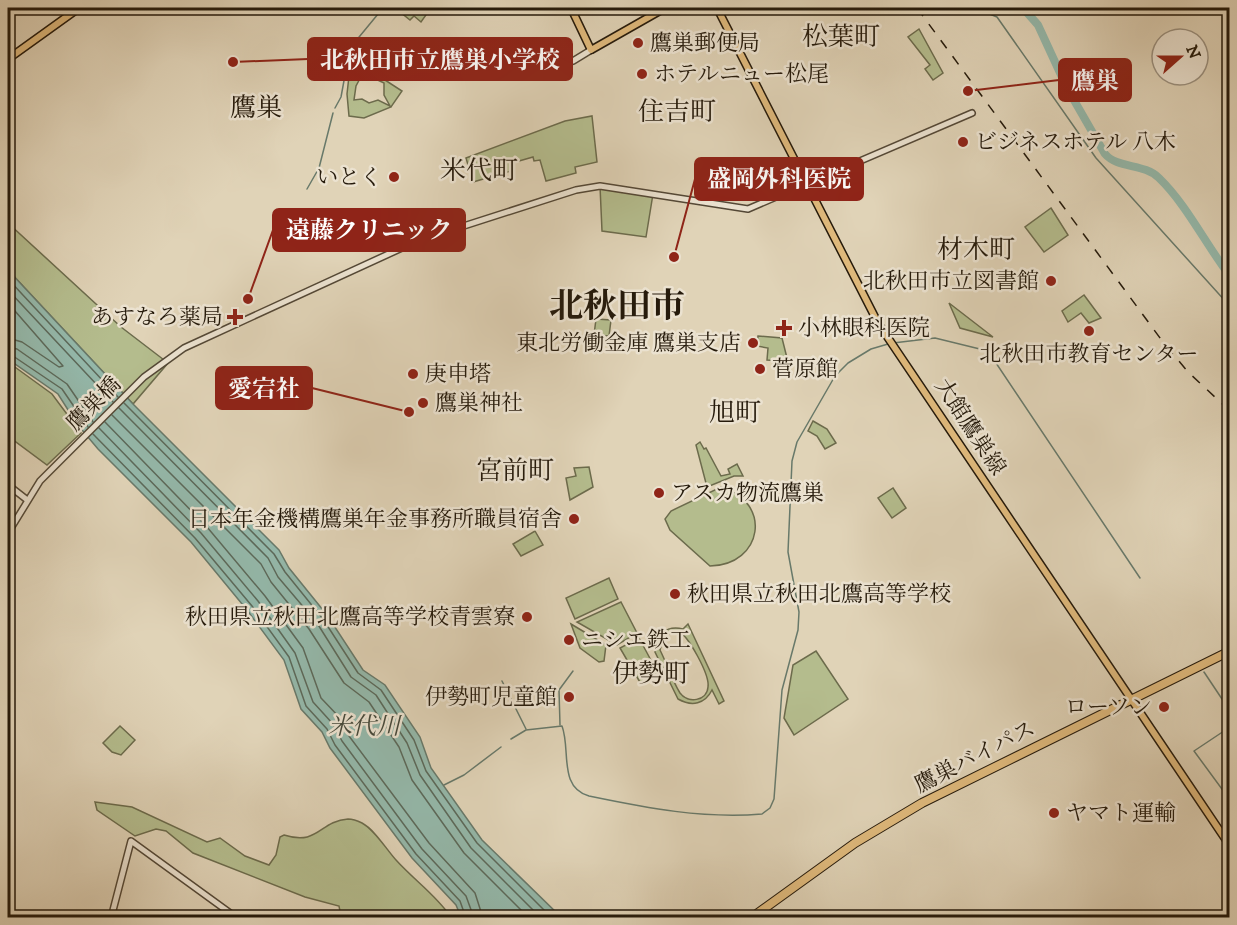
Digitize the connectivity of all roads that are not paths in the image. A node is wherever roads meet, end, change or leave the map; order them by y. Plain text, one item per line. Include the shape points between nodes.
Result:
1 (79, 8) edge
2 (571, 8) edge
3 (665, 8) edge
4 (717, 8) edge
5 (591, 50) junction
6 (8, 59) edge
7 (573, 61) dead end
8 (972, 113) dead end
9 (807, 185) junction
10 (8, 485) edge
11 (26, 499) junction
12 (8, 532) edge
13 (1230, 651) edge
14 (1130, 699) junction
15 (1230, 846) edge
16 (111, 918) edge
17 (237, 918) edge
18 (751, 918) edge

1 - 6 main road
2 - 5 main road
3 - 5 main road
4 - 9 main road, 大館鷹巣線
5 - 7 street
8 - 9 street, 鷹巣橋
9 - 11 street, 鷹巣橋 via 748,209 600,186 576,190 417,241 175,354 144,377
9 - 14 main road, 大館鷹巣線 via 878,322
10 - 11 street
11 - 12 street, 鷹巣橋
13 - 14 highway, 鷹巣バイパス
14 - 15 main road, 大館鷹巣線
14 - 18 highway, 鷹巣バイパス via 881,827
16 - 17 street via 131,841

